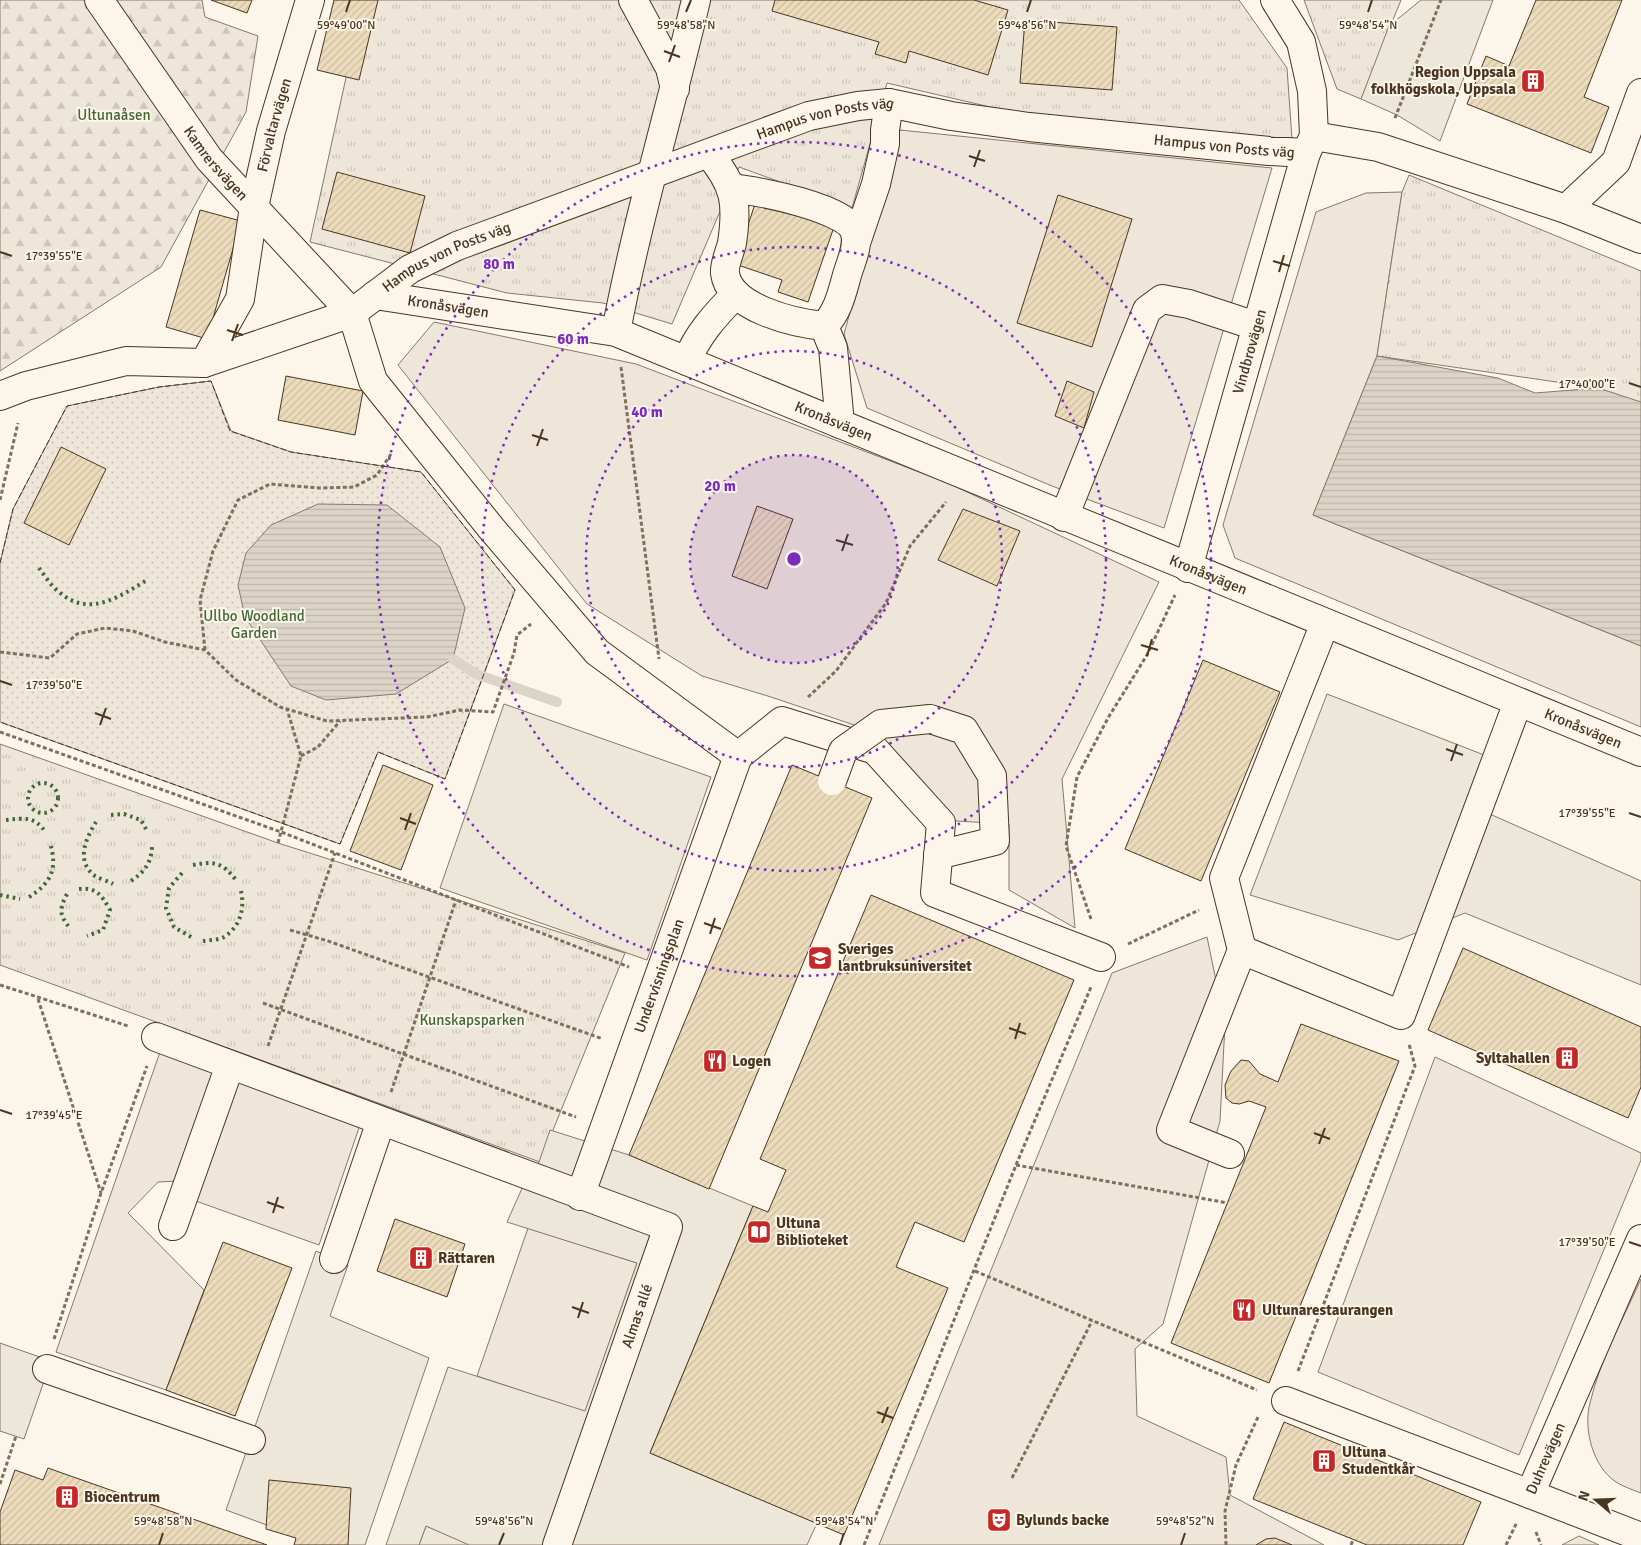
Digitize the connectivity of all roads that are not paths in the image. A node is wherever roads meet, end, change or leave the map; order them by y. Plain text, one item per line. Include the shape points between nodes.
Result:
1 (99, 0) edge
2 (310, 0) edge
3 (633, 0) edge
4 (696, 0) edge
5 (1275, 0) edge
6 (675, 89) junction
7 (1641, 93) edge
8 (889, 103) junction
9 (1310, 144) junction
10 (709, 154) junction
11 (654, 175) junction
12 (729, 184) junction
13 (254, 207) junction
14 (1566, 209) junction
15 (1641, 239) edge
16 (857, 240) junction
17 (736, 294) junction
18 (375, 295) junction
19 (352, 312) junction
20 (824, 326) junction
21 (1256, 326) junction
22 (616, 332) junction
23 (687, 361) junction
24 (204, 363) junction
25 (0, 396) edge
26 (840, 424) junction
27 (1064, 517) junction
28 (1188, 568) junction
29 (1325, 623) junction
30 (1518, 702) junction
31 (1641, 752) edge
32 (738, 756) junction
33 (832, 781) dead end
34 (938, 855) junction
35 (1242, 950) junction
36 (1100, 957) road end
37 (156, 1037) road end
38 (230, 1065) junction
39 (381, 1121) junction
40 (1230, 1154) dead end
41 (580, 1196) junction
42 (173, 1226) dead end
43 (1641, 1238) edge
44 (334, 1259) dead end
45 (47, 1369) dead end
46 (1278, 1398) road end
47 (251, 1440) dead end
48 (1530, 1494) junction
49 (1641, 1538) edge
50 (557, 1545) edge

1 - 13 street, Kamrersvägen via 209,159
2 - 13 street, Förvaltarvägen via 271,131
3 - 6 street via 670,68
4 - 6 street
5 - 9 street, Vindbrovägen via 1301,42 1312,91
6 - 11 street
7 - 14 street via 1616,162
8 - 9 street, Hampus von Posts väg via 1029,127 1269,151
8 - 10 street, Hampus von Posts väg via 809,116
8 - 16 street via 885,144 876,184
9 - 14 street, Hampus von Posts väg via 1378,147
9 - 21 street, Vindbrovägen
10 - 11 street, Hampus von Posts väg
10 - 12 street
11 - 18 street, Hampus von Posts väg via 457,246 410,269
11 - 22 street via 630,257
12 - 16 street via 737,189 796,199 853,228
12 - 17 street via 734,210 732,243 725,272 731,290
13 - 19 street, Kamrersvägen
13 - 24 street, Förvaltarvägen via 240,299
14 - 15 street, Hampus von Posts väg
16 - 20 street via 838,304
17 - 20 street via 773,314
17 - 23 street via 708,324
18 - 19 street
18 - 22 street, Kronåsvägen
19 - 24 street
19 - 32 street via 373,381 597,652
20 - 26 street via 833,348
21 - 27 street via 1162,298 1147,310
21 - 28 street, Vindbrovägen
22 - 23 street, Kronåsvägen
23 - 26 street, Kronåsvägen
24 - 25 street via 126,361 26,386
26 - 27 street, Kronåsvägen
27 - 28 street, Kronåsvägen
28 - 29 street, Kronåsvägen
29 - 30 street, Kronåsvägen
29 - 35 street via 1224,878
30 - 31 street, Kronåsvägen
30 - 35 street via 1401,1015
32 - 34 street via 782,721 875,750 940,823
32 - 41 street, Undervisningsplan
33 - 34 street, bridge via 843,751 881,724 930,719 964,730 992,776 995,841
34 - 36 street via 935,893
35 - 40 street via 1171,1130
37 - 38 street, Almas allé
38 - 39 street, Almas allé
38 - 42 street
39 - 41 street, Almas allé
39 - 44 street
41 - 50 street, Almas allé via 668,1227
43 - 48 street, Duhrevägen
45 - 47 street
46 - 48 street, Duhrevägen
48 - 49 street

